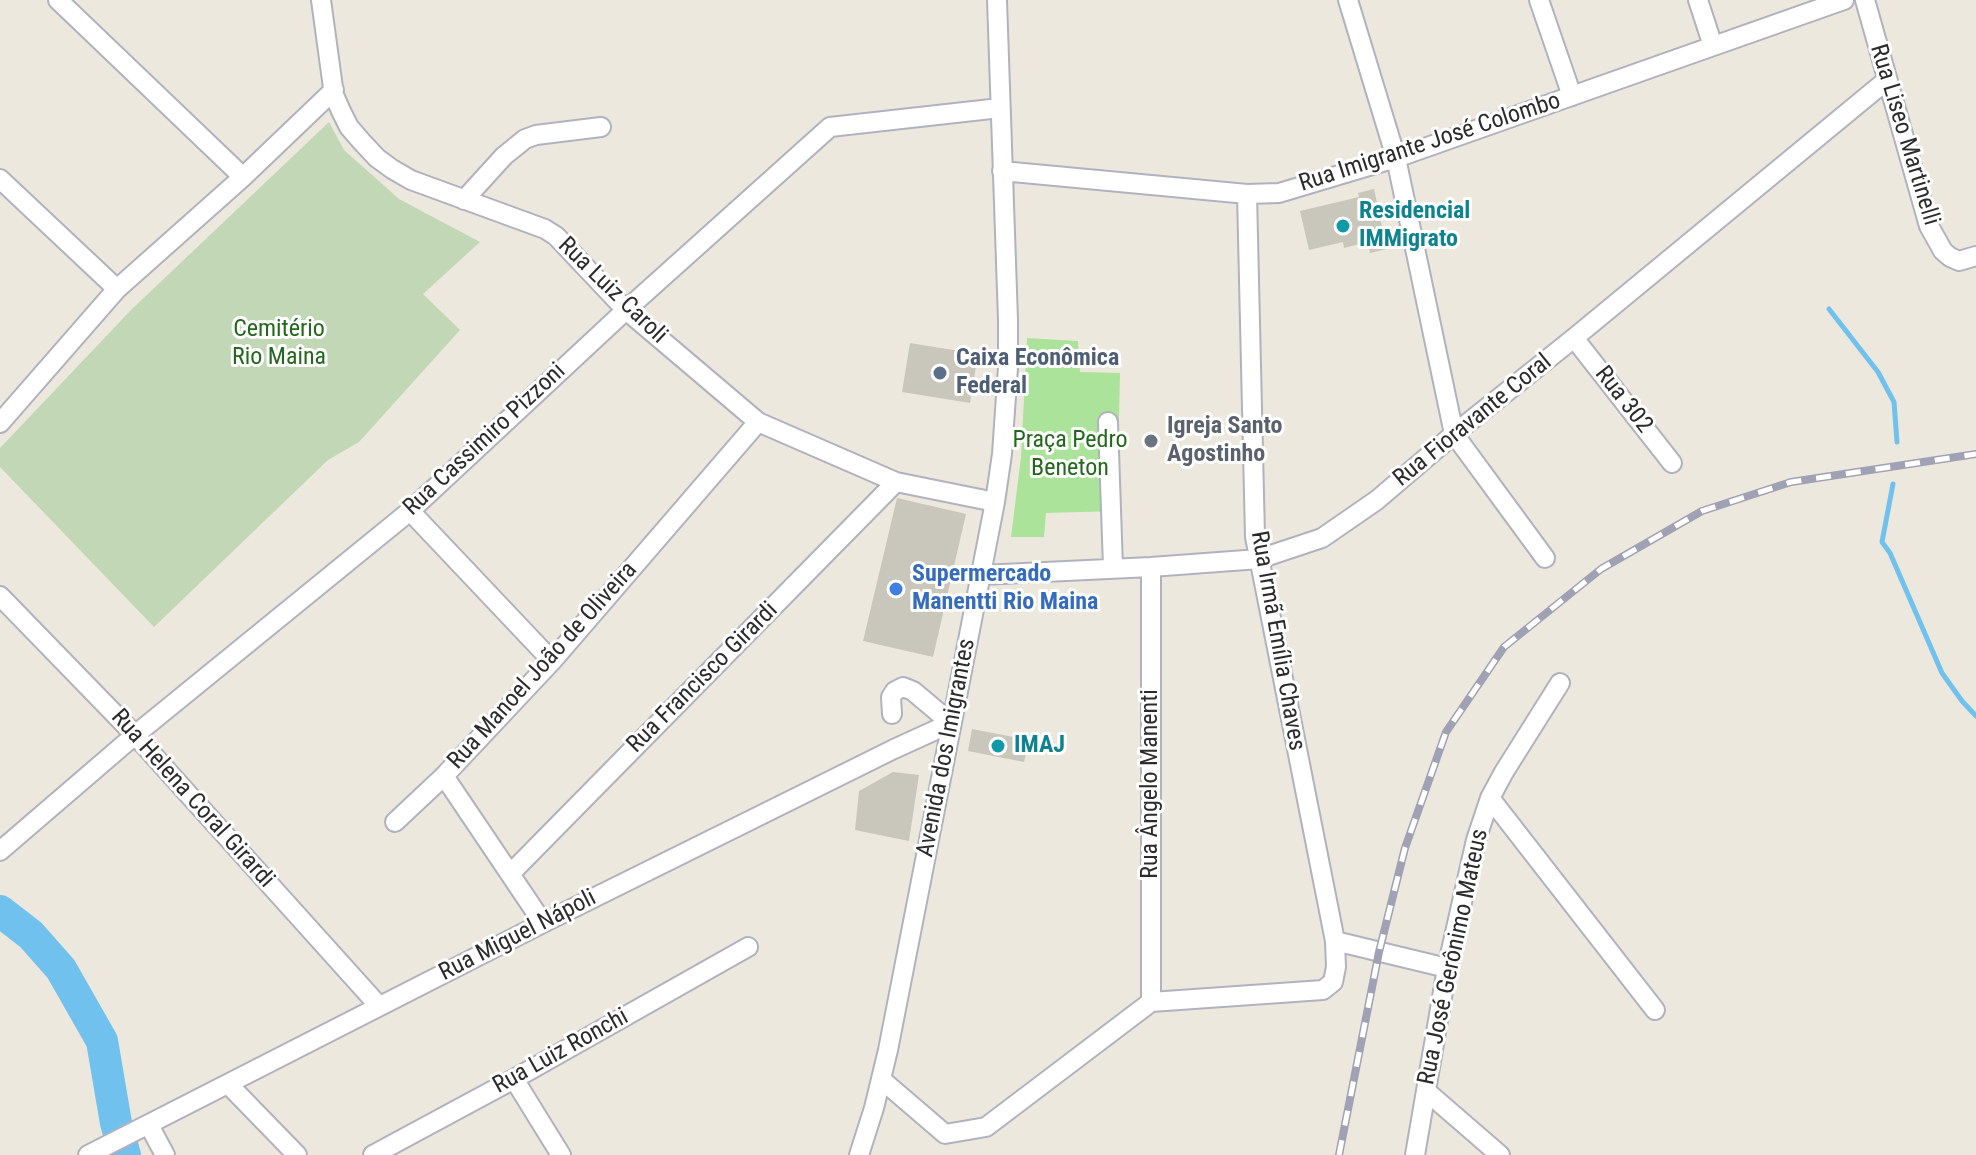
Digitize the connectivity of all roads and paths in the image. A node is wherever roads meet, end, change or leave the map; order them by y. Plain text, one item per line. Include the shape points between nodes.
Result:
1 (58, 0) edge
2 (321, 0) edge
3 (997, 0) edge
4 (1348, 0) edge
5 (1539, 0) edge
6 (1698, 0) edge
7 (1844, 0) edge
8 (1865, 0) edge
9 (1713, 46) junction
10 (1887, 80) junction
11 (334, 90) junction
12 (1572, 96) junction
13 (1000, 108) junction
14 (601, 127) dead end
15 (1396, 158) junction
16 (1002, 171) junction
17 (243, 177) junction
18 (0, 179) edge
19 (1247, 194) junction
20 (464, 200) junction
21 (1967, 258) edge
22 (117, 289) junction
23 (626, 310) junction
24 (1574, 338) junction
25 (758, 422) junction
26 (1108, 422) dead end
27 (0, 423) edge
28 (1454, 434) junction
29 (1672, 463) dead end
30 (896, 482) junction
31 (995, 502) junction
32 (410, 511) junction
33 (1545, 558) dead end
34 (1259, 559) junction
35 (1151, 567) junction
36 (1113, 568) junction
37 (981, 575) junction
38 (0, 596) edge
39 (552, 661) junction
40 (1560, 683) dead end
41 (892, 714) dead end
42 (951, 723) junction
43 (135, 735) junction
44 (444, 776) junction
45 (1490, 798) junction
46 (395, 822) dead end
47 (0, 851) edge
48 (510, 874) junction
49 (543, 923) junction
50 (1335, 941) junction
51 (748, 947) dead end
52 (1447, 968) junction
53 (1151, 1002) junction
54 (379, 1006) junction
55 (1655, 1010) dead end
56 (514, 1079) junction
57 (882, 1080) junction
58 (228, 1084) junction
59 (1426, 1091) junction
60 (149, 1125) junction
61 (92, 1153) edge
62 (165, 1155) edge
63 (297, 1155) edge
64 (373, 1155) edge
65 (561, 1155) edge
66 (859, 1155) edge
67 (1415, 1155) edge
68 (1500, 1155) edge

1 - 17 street
2 - 11 street, Rua Luiz Caroli
3 - 13 street, Avenida dos Imigrantes
4 - 15 street
5 - 12 street
6 - 9 street
7 - 9 street, Rua Imigrante José Colombo
8 - 10 street, Rua Liseo Martinelli
9 - 12 street, Rua Imigrante José Colombo
10 - 21 street, Rua Liseo Martinelli via 1929,226 1950,257
10 - 24 street, Rua Fioravante Coral
11 - 17 street
11 - 20 street, Rua Luiz Caroli via 349,127 377,158 411,180
12 - 15 street, Rua Imigrante José Colombo
13 - 16 street, Avenida dos Imigrantes
13 - 23 street, Rua Cassimiro Pizzoni via 830,127
14 - 20 street via 525,139
15 - 19 street, Rua Imigrante José Colombo via 1279,193
15 - 28 street
16 - 19 street, Rua Imigrante José Colombo
16 - 31 street, Avenida dos Imigrantes via 1008,367
17 - 22 street
18 - 22 street
19 - 34 street, Rua Irmã Emília Chaves
20 - 23 street, Rua Luiz Caroli via 556,236
22 - 27 street
23 - 25 street, Rua Luiz Caroli
23 - 32 street, Rua Cassimiro Pizzoni
24 - 28 street, Rua Fioravante Coral
24 - 29 street, Rua 302
25 - 30 street, Rua Luiz Caroli
25 - 39 street, Rua Manoel João de Oliveira
26 - 36 street
28 - 33 street
28 - 34 street, Rua Fioravante Coral via 1377,500 1322,538
30 - 31 street, Rua Luiz Caroli
30 - 48 street, Rua Francisco Girardi
31 - 37 street, Avenida dos Imigrantes
32 - 39 street
32 - 43 street, Rua Cassimiro Pizzoni
34 - 35 street, Rua Fioravante Coral
34 - 50 street, Rua Irmã Emília Chaves
35 - 36 street, Rua Fioravante Coral
35 - 53 street, Rua Ângelo Manenti
36 - 37 street, Rua Fioravante Coral
37 - 42 street, Avenida dos Imigrantes
38 - 43 street, Rua Helena Coral Girardi
39 - 44 street, Rua Manoel João de Oliveira
40 - 45 street, Rua José Gerônimo Mateus
41 - 42 street via 891,697 903,687
42 - 49 street, Rua Miguel Nápoli
42 - 57 street, Avenida dos Imigrantes
43 - 47 street, Rua Cassimiro Pizzoni
43 - 54 street, Rua Helena Coral Girardi
44 - 46 street
44 - 48 street, Rua Manoel João de Oliveira
45 - 52 street, Rua José Gerônimo Mateus
45 - 55 street
48 - 49 street, Rua Manoel João de Oliveira
49 - 54 street, Rua Miguel Nápoli
50 - 52 street
50 - 53 street, Rua Irmã Emília Chaves via 1333,982 1323,990
51 - 56 street, Rua Luiz Ronchi
52 - 59 street, Rua José Gerônimo Mateus
53 - 57 street via 986,1127 945,1134
54 - 58 street, Rua Miguel Nápoli
56 - 64 street, Rua Luiz Ronchi
56 - 65 street
57 - 66 street, Avenida dos Imigrantes
58 - 60 street, Rua Miguel Nápoli
58 - 63 street
59 - 67 street, Rua José Gerônimo Mateus
59 - 68 street
60 - 61 street, Rua Miguel Nápoli
60 - 62 street

